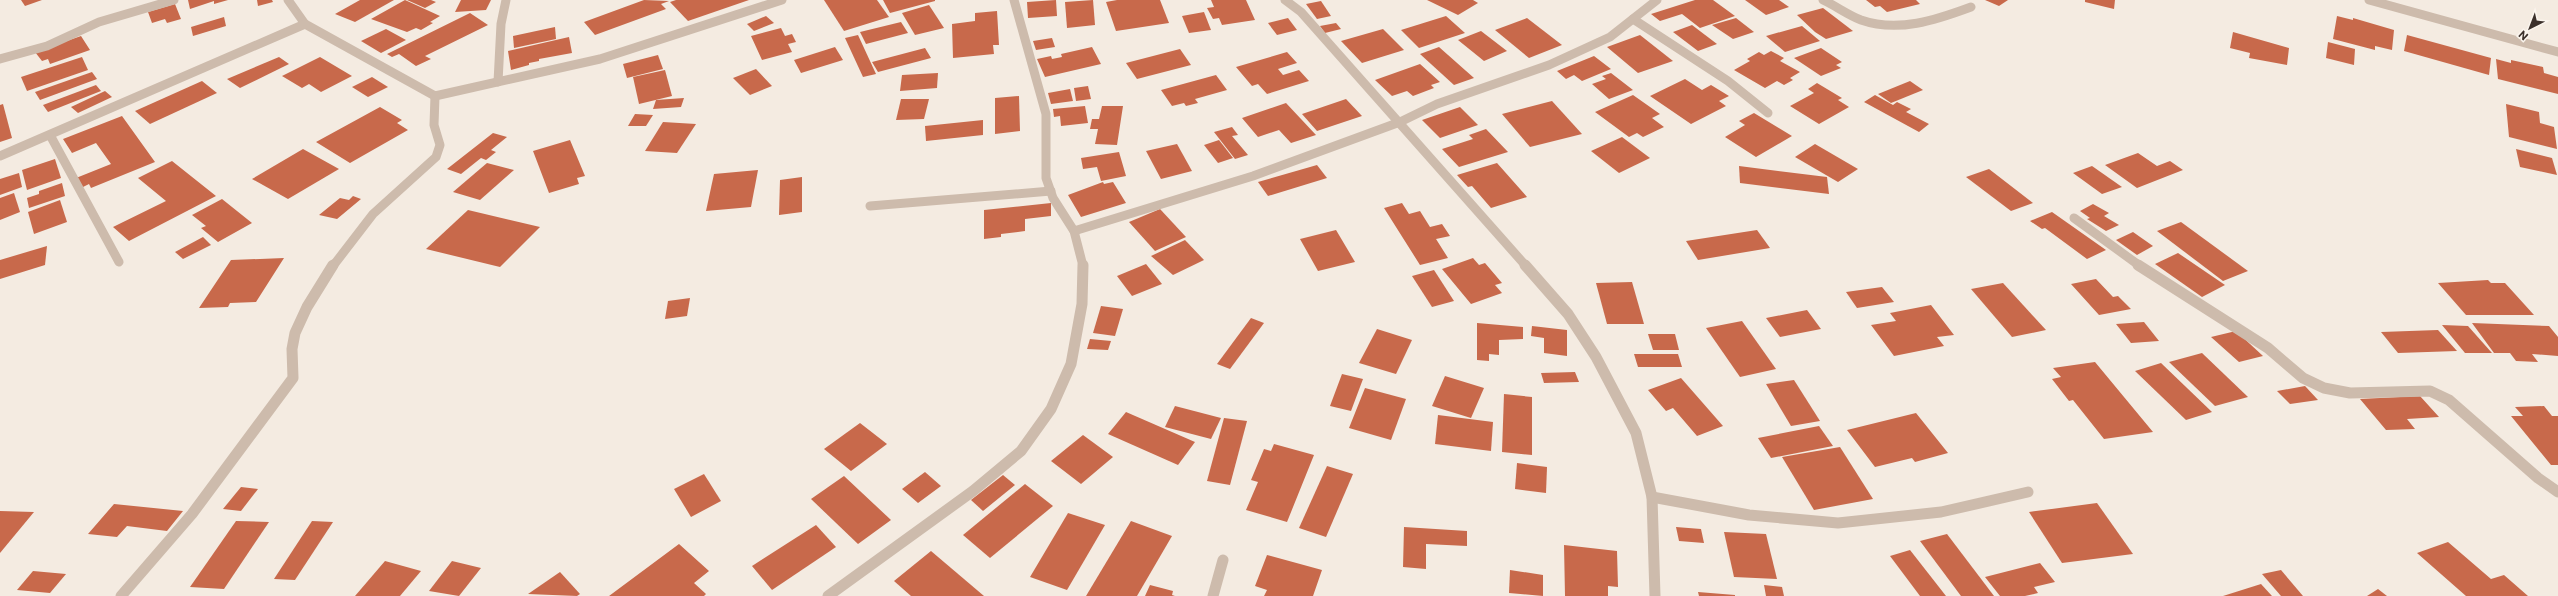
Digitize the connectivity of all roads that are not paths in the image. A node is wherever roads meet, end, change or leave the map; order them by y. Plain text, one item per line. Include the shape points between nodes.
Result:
1 (174, 0) edge
2 (288, 0) edge
3 (506, 0) edge
4 (782, 0) edge
5 (1016, 0) edge
6 (1285, 0) edge
7 (1657, 0) edge
8 (1824, 0) edge
9 (2369, 0) edge
10 (1971, 7) dead end
11 (1633, 19) junction
12 (305, 24) junction
13 (2558, 52) edge
14 (0, 59) edge
15 (498, 82) junction
16 (435, 96) junction
17 (1768, 114) dead end
18 (1400, 122) junction
19 (50, 135) junction
20 (0, 156) edge
21 (1051, 191) junction
22 (870, 206) dead end
23 (2074, 218) dead end
24 (1074, 231) junction
25 (118, 262) dead end
26 (2028, 492) dead end
27 (2558, 492) edge
28 (1652, 497) junction
29 (1224, 560) dead end
30 (121, 596) edge
31 (828, 596) edge
32 (1213, 596) edge
33 (1655, 596) edge

1 - 14 street via 99,22 48,46
2 - 12 street
3 - 15 street via 501,24
4 - 15 street via 600,59
5 - 21 street via 1046,114 1046,178
6 - 18 street via 1301,12
7 - 11 street
8 - 10 street via 1861,20 1898,27 1926,24
9 - 13 street
11 - 17 street via 1728,81
11 - 18 street via 1610,37 1549,65 1437,104
12 - 16 street
12 - 19 street
15 - 16 street
16 - 30 street via 434,125 440,145 436,157 372,215 340,256 306,308 295,332 293,378 192,514
18 - 24 street via 1253,176
18 - 28 street via 1568,314 1596,357 1636,433
19 - 20 street
19 - 25 street
21 - 22 street
21 - 24 street
23 - 27 street via 2153,276 2268,348 2303,378 2324,388 2350,393 2430,391 2448,400 2538,478
24 - 31 street via 1083,268 1082,304 1071,364 1051,409 1021,451 973,491
26 - 28 street via 1941,512 1838,523 1749,514
28 - 33 street
29 - 32 street

